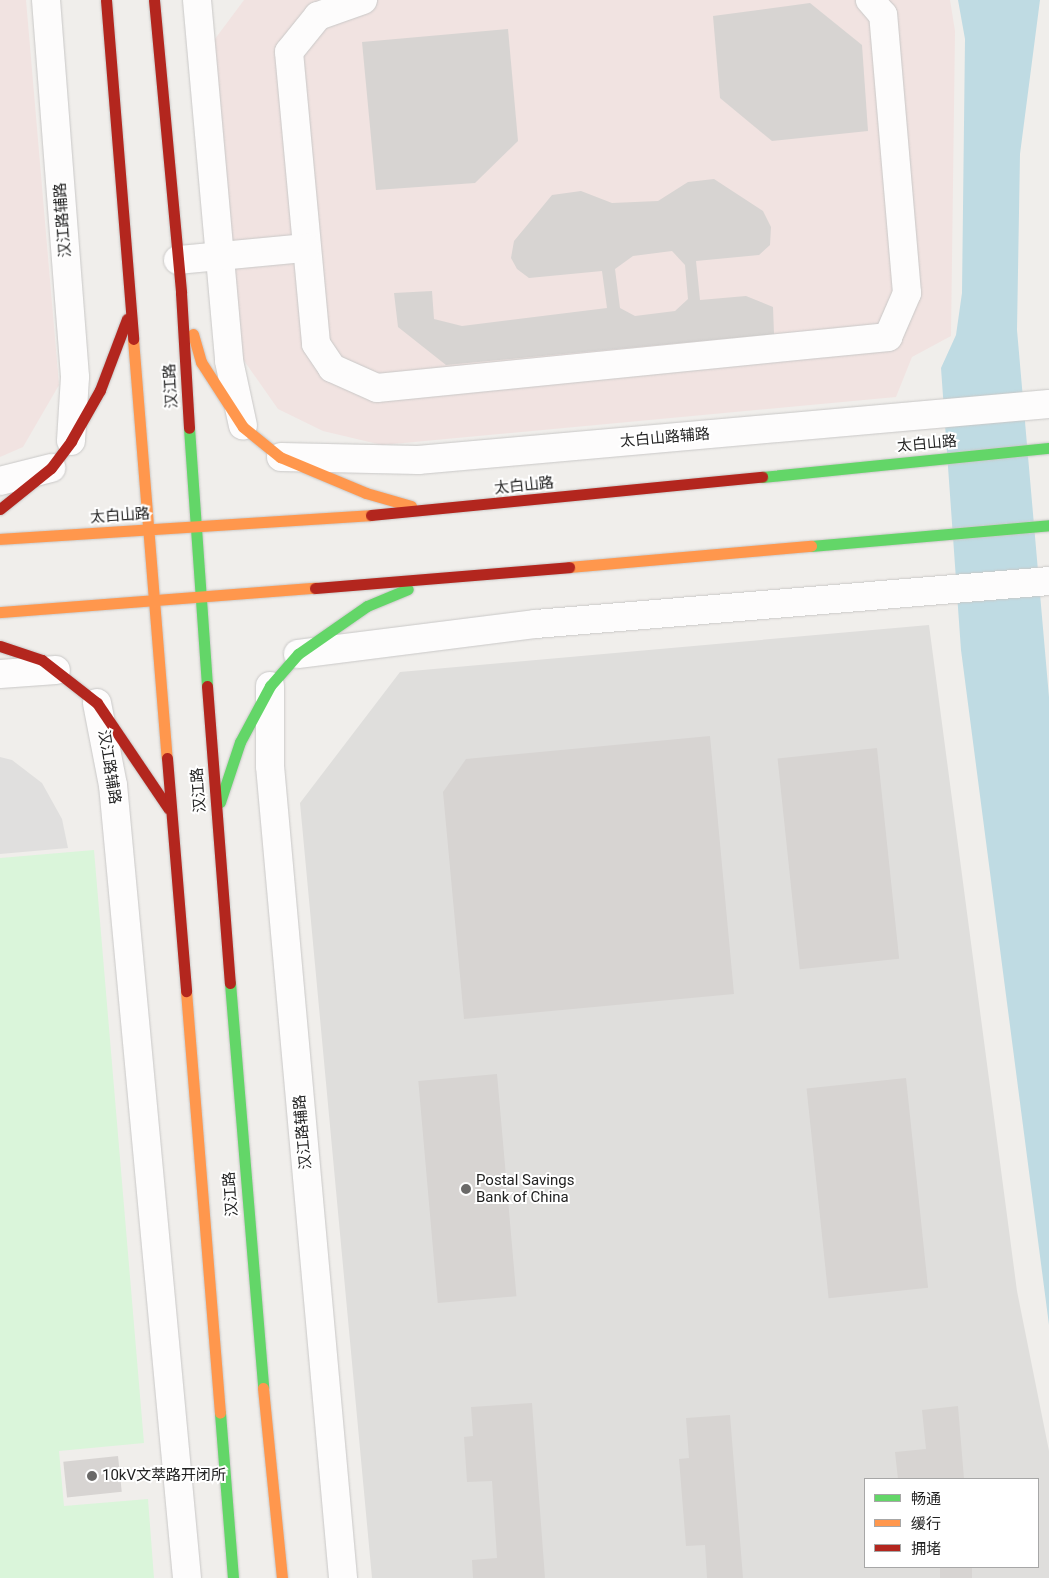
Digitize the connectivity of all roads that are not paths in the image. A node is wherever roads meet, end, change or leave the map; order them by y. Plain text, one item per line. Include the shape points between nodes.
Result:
1 (106, 0) edge
2 (197, 0) edge
3 (363, 0) edge
4 (870, 0) edge
5 (155, 5) edge
6 (47, 10) edge
7 (305, 248) junction
8 (220, 256) junction
9 (178, 260) junction
10 (181, 293) junction
11 (130, 310) junction
12 (1042, 405) edge
13 (243, 427) junction
14 (71, 441) junction
15 (1045, 449) edge
16 (280, 457) junction
17 (51, 468) junction
18 (0, 481) edge
19 (0, 509) edge
20 (429, 511) junction
21 (1048, 525) edge
22 (194, 526) junction
23 (148, 529) junction
24 (0, 539) edge
25 (433, 579) junction
26 (1049, 582) edge
27 (200, 597) junction
28 (154, 600) junction
29 (0, 612) edge
30 (0, 646) edge
31 (298, 654) junction
32 (56, 670) junction
33 (0, 674) edge
34 (270, 686) junction
35 (97, 703) junction
36 (170, 811) junction
37 (216, 812) junction
38 (187, 1578) edge
39 (233, 1578) edge
40 (282, 1578) edge
41 (343, 1578) edge

1 - 11 main road, 汉江路
2 - 8 street
3 - 7 street via 318,16 289,52
4 - 7 street via 883,15 907,293 888,337 377,388 332,368 316,344
5 - 9 main road, 汉江路
6 - 14 street, 汉江路辅路 via 75,378
7 - 8 street
8 - 9 street
8 - 13 street via 229,361
9 - 10 main road, 汉江路
10 - 13 main road via 201,362
10 - 22 main road, 汉江路
11 - 14 main road via 100,390
11 - 23 main road, 汉江路
12 - 16 street, 太白山路辅路 via 418,460
13 - 16 main road
14 - 17 main road
15 - 20 main road, 太白山路
16 - 20 main road via 366,493
17 - 18 street
17 - 19 main road
20 - 22 main road, 太白山路
21 - 25 main road
22 - 23 main road, 太白山路
22 - 27 main road, 汉江路
23 - 24 main road, 太白山路
23 - 28 main road, 汉江路
25 - 27 main road
25 - 31 main road via 367,606
26 - 31 street via 536,624
27 - 28 main road
27 - 37 main road, 汉江路
28 - 29 main road
28 - 36 main road, 汉江路
30 - 32 main road via 42,660
31 - 34 main road
32 - 33 street
32 - 35 main road
34 - 37 main road via 240,742
34 - 41 street, 汉江路辅路 via 270,766
35 - 36 main road
35 - 38 street, 汉江路辅路 via 114,785
36 - 39 main road, 汉江路
37 - 40 main road, 汉江路 via 251,1261

